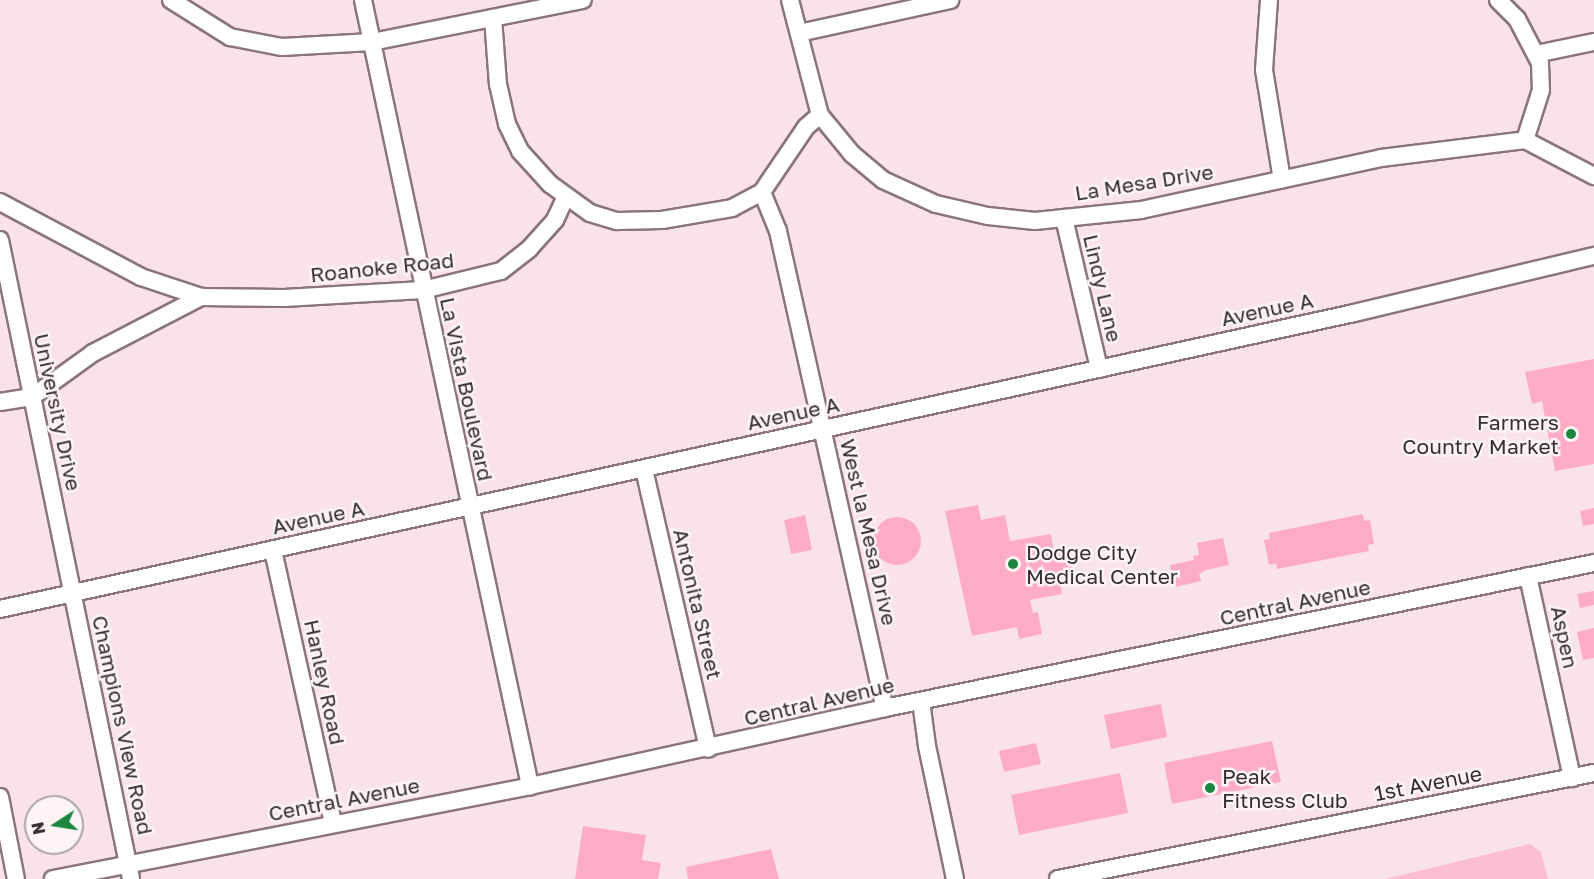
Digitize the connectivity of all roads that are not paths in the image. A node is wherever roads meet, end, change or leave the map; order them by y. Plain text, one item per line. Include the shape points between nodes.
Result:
1 (171, 0) edge
2 (363, 0) edge
3 (583, 0) edge
4 (790, 0) edge
5 (950, 0) edge
6 (1269, 0) edge
7 (1498, 0) edge
8 (564, 2) edge
9 (493, 18) junction
10 (799, 33) junction
11 (372, 42) junction
12 (1594, 42) edge
13 (1536, 54) junction
14 (820, 115) junction
15 (1525, 140) junction
16 (1594, 176) edge
17 (1282, 180) junction
18 (762, 192) junction
19 (566, 196) junction
20 (0, 202) edge
21 (1064, 218) junction
22 (0, 240) edge
23 (1594, 256) edge
24 (423, 290) junction
25 (201, 297) junction
26 (1099, 369) junction
27 (32, 397) junction
28 (0, 402) edge
29 (823, 429) junction
30 (644, 469) junction
31 (469, 507) junction
32 (273, 550) junction
33 (1594, 563) edge
34 (1528, 576) junction
35 (73, 594) junction
36 (0, 609) edge
37 (921, 701) junction
38 (885, 708) junction
39 (708, 750) junction
40 (1594, 773) edge
41 (1572, 778) junction
42 (530, 786) junction
43 (0, 797) edge
44 (333, 824) junction
45 (130, 872) edge
46 (16, 879) edge
47 (53, 879) edge
48 (956, 879) edge
49 (1058, 879) edge

1 - 11 street via 230,37 282,47
2 - 11 street, La Vista Boulevard
3 - 8 street
4 - 10 street
5 - 10 street
6 - 17 street via 1263,70
7 - 13 street via 1517,19
8 - 9 street
9 - 11 street
9 - 19 street via 498,84 507,124 520,150 549,184
10 - 14 street
11 - 24 street, La Vista Boulevard
12 - 13 street
13 - 15 street via 1541,90
14 - 18 street via 806,127
14 - 21 street, La Mesa Drive via 852,154 883,180 936,204 1035,221
15 - 16 street
15 - 17 street, La Mesa Drive via 1392,156
17 - 21 street, La Mesa Drive via 1141,210
18 - 19 street via 732,208 662,220 617,221 590,213
18 - 29 street, West la Mesa Drive via 778,231
19 - 24 street, Roanoke Road via 555,220 501,272
20 - 25 street, Roanoke Road via 141,277
21 - 26 street, Lindy Lane
22 - 27 street, University Drive
23 - 26 street, Avenue A
24 - 25 street, Roanoke Road via 352,296
24 - 31 street, La Vista Boulevard
25 - 27 street, Roanoke Road via 93,353
26 - 29 street, Avenue A
27 - 28 street, Roanoke Road
27 - 35 street, University Drive
29 - 30 street, Avenue A
29 - 38 street, West la Mesa Drive
30 - 31 street, Avenue A
30 - 39 street, Antonita Street
31 - 32 street, Avenue A
31 - 42 street, La Vista Boulevard
32 - 35 street, Avenue A
32 - 44 street, Hanley Road
33 - 34 street, Central Avenue
34 - 37 street, Central Avenue
34 - 41 street, Aspen
35 - 36 street, Avenue A
35 - 45 street, Champions View Road
37 - 38 street, Central Avenue
37 - 48 street
38 - 39 street, Central Avenue
39 - 42 street, Central Avenue
40 - 41 street, 1st Avenue
41 - 49 street, 1st Avenue
42 - 44 street, Central Avenue
43 - 46 street
44 - 45 street, Central Avenue
45 - 47 street, Central Avenue

